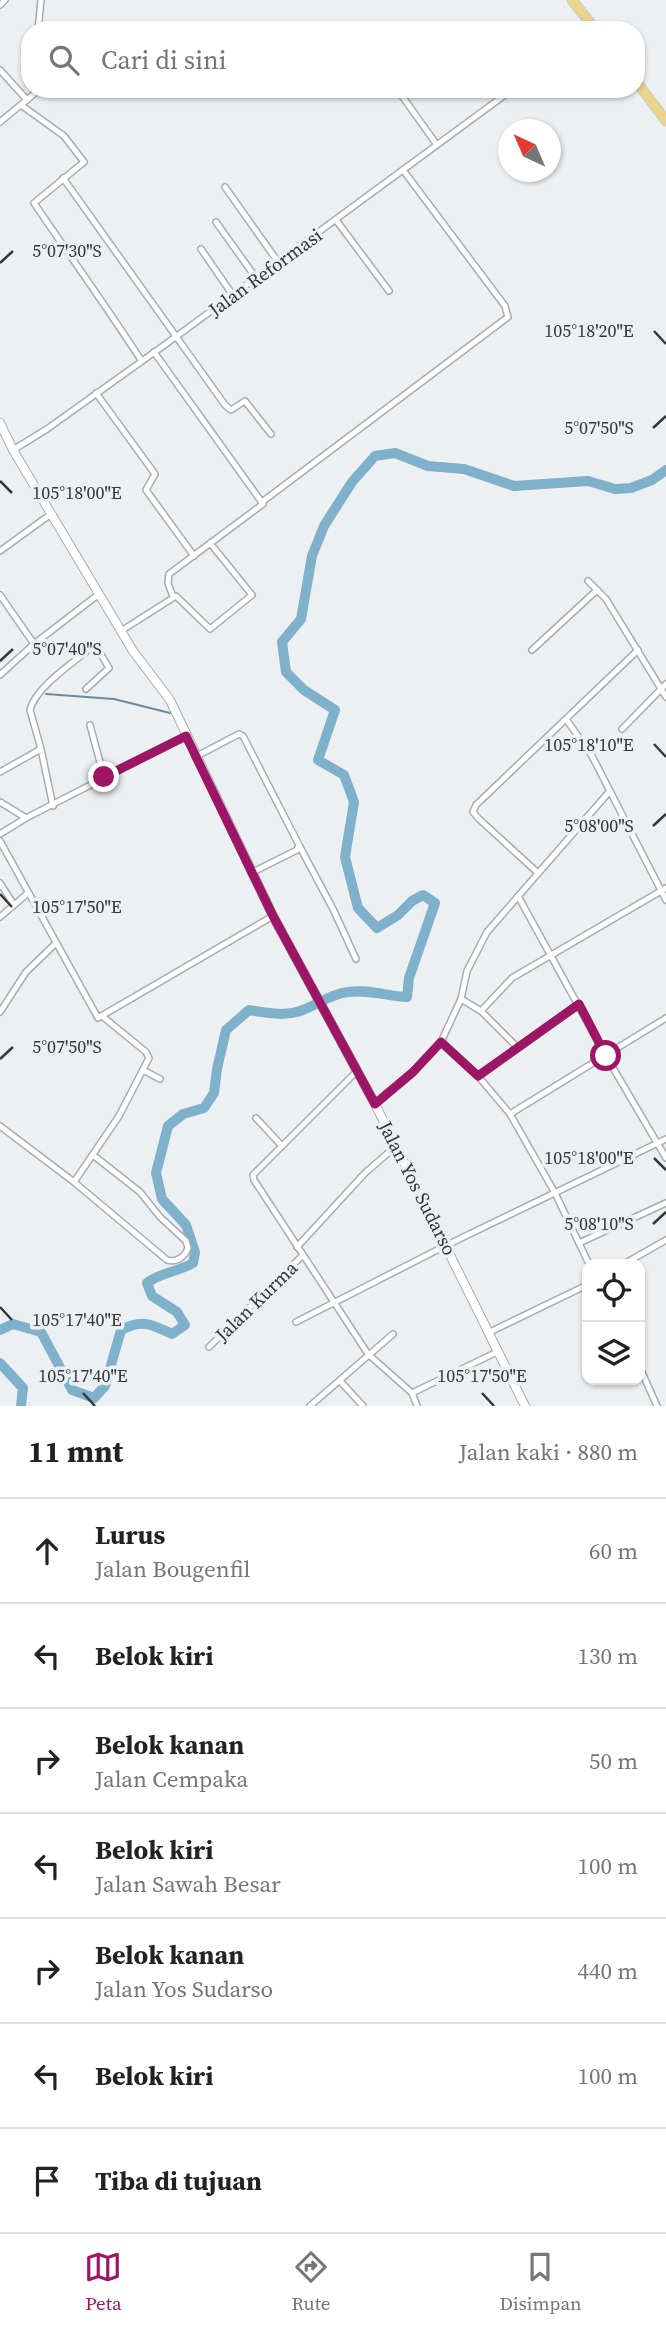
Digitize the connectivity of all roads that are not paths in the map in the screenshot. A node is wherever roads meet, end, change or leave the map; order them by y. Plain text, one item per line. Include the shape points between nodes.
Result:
1 (5, 0) edge
2 (41, 0) edge
3 (572, 0) edge
4 (0, 5) edge
5 (39, 21) edge
6 (589, 21) edge
7 (0, 70) edge
8 (21, 93) edge
9 (645, 93) edge
10 (29, 98) edge
11 (404, 98) edge
12 (501, 98) edge
13 (27, 100) joint
14 (21, 104) junction
15 (666, 121) edge
16 (0, 122) edge
17 (438, 145) junction
18 (404, 170) junction
19 (63, 178) junction
20 (225, 187) dead end
21 (336, 220) junction
22 (216, 222) dead end
23 (201, 249) dead end
24 (278, 262) junction
25 (256, 278) junction
26 (389, 291) dead end
27 (232, 295) junction
28 (177, 336) junction
29 (154, 352) junction
30 (141, 360) junction
31 (96, 393) junction
32 (0, 423) edge
33 (271, 434) dead end
34 (13, 450) junction
35 (262, 502) junction
36 (51, 514) junction
37 (210, 543) junction
38 (0, 551) edge
39 (194, 556) junction
40 (588, 581) dead end
41 (597, 590) junction
42 (99, 593) junction
43 (0, 595) edge
44 (173, 597) junction
45 (121, 631) junction
46 (34, 644) junction
47 (532, 650) dead end
48 (638, 650) junction
49 (0, 675) edge
50 (664, 687) edge
51 (86, 689) dead end
52 (666, 697) edge
53 (566, 719) junction
54 (90, 725) dead end
55 (622, 729) dead end
56 (186, 736) junction
57 (41, 749) junction
58 (195, 757) junction
59 (0, 772) edge
60 (104, 777) junction
61 (609, 792) junction
62 (0, 803) edge
63 (53, 806) junction
64 (26, 818) junction
65 (0, 834) edge
66 (0, 841) edge
67 (299, 847) junction
68 (251, 873) junction
69 (538, 873) junction
70 (0, 883) edge
71 (664, 889) edge
72 (28, 893) junction
73 (518, 896) junction
74 (666, 900) edge
75 (14, 905) junction
76 (273, 916) junction
77 (0, 917) edge
78 (55, 944) junction
79 (551, 954) junction
80 (356, 959) dead end
81 (461, 999) junction
82 (579, 1004) junction
83 (1, 1008) edge
84 (481, 1011) junction
85 (102, 1016) junction
86 (666, 1018) edge
87 (441, 1042) junction
88 (518, 1048) junction
89 (606, 1056) junction
90 (144, 1070) junction
91 (357, 1071) junction
92 (478, 1076) junction
93 (160, 1079) dead end
94 (375, 1104) junction
95 (510, 1114) junction
96 (256, 1118) dead end
97 (0, 1126) edge
98 (666, 1139) edge
99 (657, 1144) junction
100 (282, 1146) junction
101 (395, 1147) junction
102 (93, 1156) junction
103 (666, 1158) edge
104 (74, 1182) junction
105 (555, 1193) junction
106 (666, 1203) edge
107 (666, 1240) edge
108 (579, 1242) junction
109 (447, 1245) junction
110 (297, 1247) junction
111 (302, 1256) junction
112 (587, 1259) edge
113 (633, 1259) edge
114 (582, 1286) edge
115 (337, 1303) junction
116 (296, 1322) dead end
117 (490, 1332) junction
118 (393, 1334) dead end
119 (209, 1346) dead end
120 (499, 1351) junction
121 (369, 1354) junction
122 (645, 1379) edge
123 (340, 1381) junction
124 (412, 1393) junction
125 (310, 1406) edge
126 (363, 1406) edge
127 (417, 1406) edge
128 (525, 1406) edge
129 (657, 1406) edge

1 - 4 street
2 - 5 street
3 - 6 main road
7 - 8 street
9 - 15 main road
10 - 13 street
11 - 17 street
12 - 17 street, Jalan Reformasi
13 - 14 street
14 - 16 street
14 - 19 street via 64,136 84,162
17 - 18 street, Jalan Reformasi
18 - 21 street, Jalan Reformasi
18 - 35 street via 505,306 508,317
19 - 28 street
19 - 30 street via 34,203
20 - 24 street
21 - 24 street, Jalan Reformasi
21 - 26 street
22 - 25 street
23 - 27 street
24 - 25 street, Jalan Reformasi
25 - 27 street, Jalan Reformasi
27 - 28 street, Jalan Reformasi
28 - 29 street, Jalan Reformasi
28 - 33 street via 229,409 245,401
29 - 30 street, Jalan Reformasi
29 - 35 street
30 - 31 street, Jalan Reformasi
31 - 34 street, Jalan Reformasi
31 - 39 street via 155,474 146,490
32 - 34 street, Jalan Yos Sudarso
34 - 36 street, Jalan Yos Sudarso
35 - 37 street via 261,508
36 - 38 street
36 - 42 street, Jalan Yos Sudarso
37 - 39 street
37 - 44 street via 252,595 210,629
39 - 44 street via 169,574
40 - 41 street
41 - 47 street
41 - 48 street
42 - 45 street, Jalan Yos Sudarso
42 - 46 street
43 - 46 street
44 - 45 street
45 - 56 street, Jalan Yos Sudarso via 170,700
46 - 49 street
48 - 50 street
48 - 53 street
50 - 52 street
50 - 55 street
51 - 57 street via 109,668 96,646 47,685 31,704
53 - 61 street via 592,756
53 - 69 street via 474,812
54 - 60 street
56 - 58 street, Jalan Yos Sudarso
56 - 60 street
57 - 59 street
57 - 63 street
58 - 67 street via 243,736
58 - 68 street, Jalan Yos Sudarso
60 - 63 street
61 - 69 street
61 - 71 street
62 - 64 street
63 - 64 street
64 - 65 street
66 - 72 street
67 - 68 street
67 - 80 street
68 - 76 street, Jalan Yos Sudarso
69 - 73 street
70 - 75 street
71 - 74 street
71 - 79 street
72 - 75 street
72 - 78 street
73 - 79 street
73 - 81 street via 478,946
75 - 77 street
76 - 85 street
76 - 91 street, Jalan Yos Sudarso
78 - 83 street via 26,972
78 - 85 street via 96,1017
79 - 82 street
79 - 84 street via 512,978
81 - 84 street
81 - 87 street
82 - 88 street
82 - 89 street
84 - 88 street
85 - 90 street via 146,1052 149,1058
86 - 89 street
87 - 92 street
87 - 94 street
88 - 92 street
89 - 95 street
89 - 99 street
90 - 93 street
90 - 102 street
91 - 94 street, Jalan Yos Sudarso
91 - 100 street
92 - 95 street
94 - 101 street, Jalan Yos Sudarso
95 - 105 street
96 - 100 street
97 - 104 street
98 - 99 street
99 - 103 street
99 - 105 street
100 - 110 street via 253,1177
101 - 109 street, Jalan Yos Sudarso
101 - 110 street
102 - 104 street
102 - 104 street via 140,1192 186,1241 186,1253 167,1260
105 - 108 street
105 - 109 street
106 - 108 street
107 - 113 street
108 - 112 street
109 - 115 street
109 - 117 street, Jalan Yos Sudarso
110 - 111 street
111 - 115 street
111 - 119 street, Jalan Kurma
114 - 117 street
115 - 116 street
115 - 121 street
117 - 120 street, Jalan Yos Sudarso
118 - 121 street
120 - 124 street
120 - 128 street, Jalan Yos Sudarso
121 - 123 street
121 - 124 street
122 - 129 street
123 - 125 street
123 - 126 street
124 - 127 street

